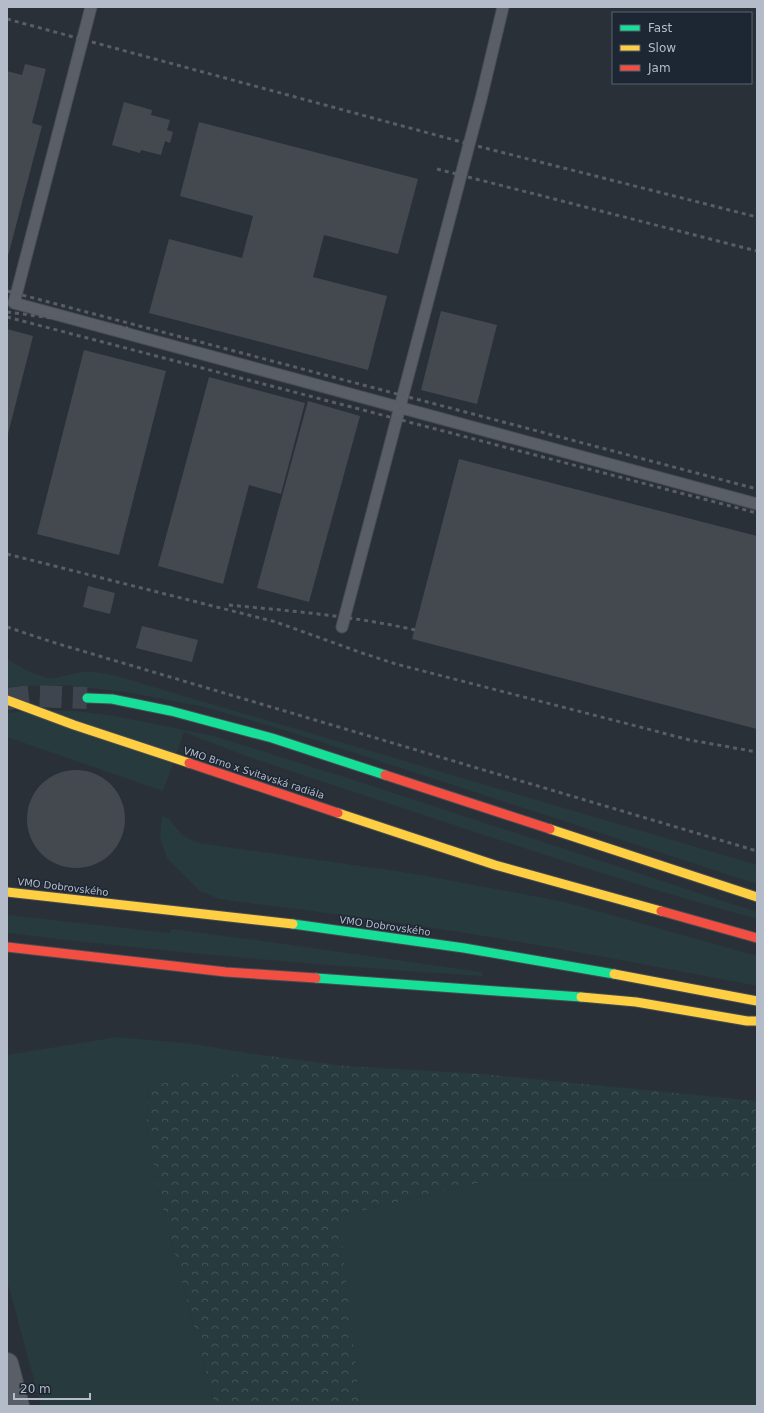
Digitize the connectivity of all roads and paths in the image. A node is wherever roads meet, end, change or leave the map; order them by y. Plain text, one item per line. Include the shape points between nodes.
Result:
1 (91, 7) edge
2 (503, 7) edge
3 (400, 408) junction
4 (757, 504) edge
5 (342, 627) dead end
6 (87, 698) tunnel mouth
7 (7, 700) edge
8 (7, 892) edge
9 (757, 897) edge
10 (757, 938) edge
11 (7, 947) edge
12 (757, 1001) edge
13 (757, 1021) edge
14 (7, 1364) edge
15 (18, 1406) edge

1 - 3 lane via 14,303
2 - 3 lane
3 - 4 lane
3 - 5 lane
6 - 9 highway via 112,699 171,711 272,738
7 - 10 highway, VMO Brno x Svitavská radiála via 74,725 495,865
8 - 12 highway, VMO Dobrovského via 286,923 474,949
11 - 13 highway via 226,972 636,1002
14 - 15 street

